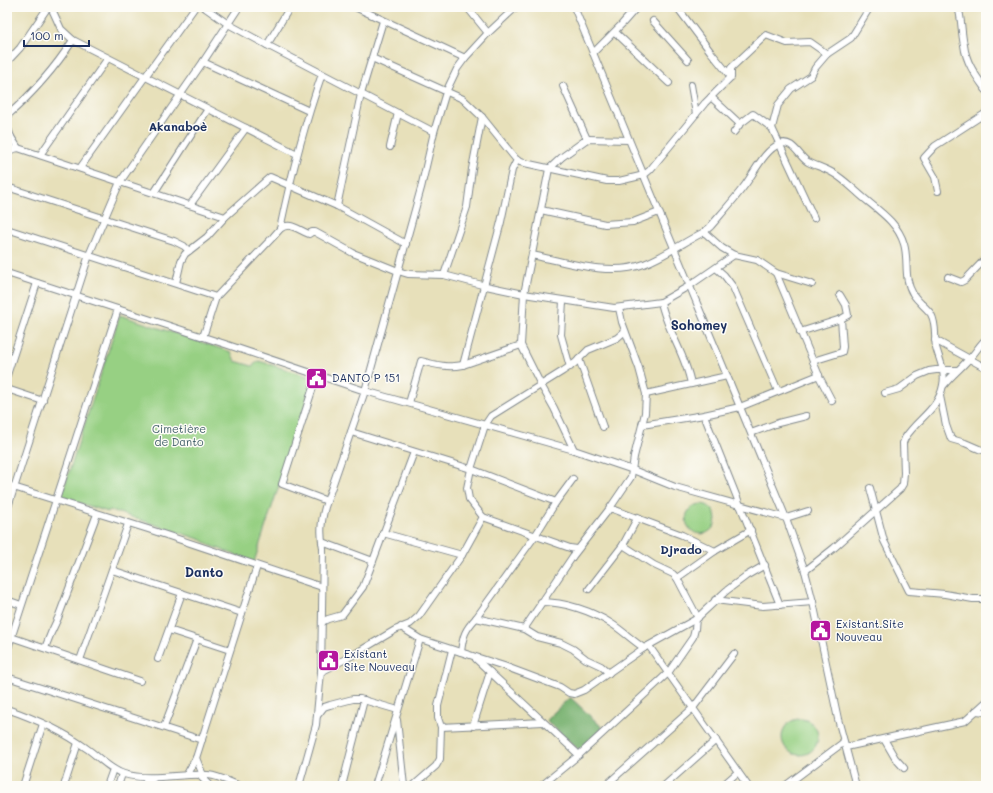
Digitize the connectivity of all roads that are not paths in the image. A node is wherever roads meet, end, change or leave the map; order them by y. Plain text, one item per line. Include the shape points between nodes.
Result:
1 (49, 7) edge
2 (195, 7) edge
3 (204, 7) edge
4 (239, 7) edge
5 (289, 7) edge
6 (355, 7) edge
7 (467, 7) edge
8 (516, 7) edge
9 (574, 7) edge
10 (637, 7) edge
11 (677, 7) edge
12 (870, 7) edge
13 (958, 7) edge
14 (383, 21) junction
15 (653, 21) dead end
16 (228, 24) junction
17 (615, 32) junction
18 (488, 33) junction
19 (72, 40) junction
20 (267, 45) junction
21 (593, 53) junction
22 (827, 54) junction
23 (108, 58) junction
24 (372, 58) junction
25 (465, 58) junction
26 (688, 60) dead end
27 (7, 62) edge
28 (203, 62) junction
29 (322, 74) junction
30 (145, 77) junction
31 (731, 77) junction
32 (986, 78) edge
33 (979, 81) junction
34 (669, 83) dead end
35 (691, 85) dead end
36 (563, 86) dead end
37 (986, 90) edge
38 (446, 92) junction
39 (179, 94) junction
40 (361, 94) junction
41 (711, 97) junction
42 (208, 109) junction
43 (309, 111) junction
44 (398, 113) junction
45 (986, 113) edge
46 (696, 114) junction
47 (7, 116) edge
48 (482, 117) junction
49 (740, 124) junction
50 (7, 126) edge
51 (246, 128) junction
52 (772, 128) junction
53 (434, 132) junction
54 (734, 132) dead end
55 (11, 137) junction
56 (587, 139) junction
57 (629, 140) junction
58 (780, 144) junction
59 (390, 147) dead end
60 (18, 148) junction
61 (7, 150) edge
62 (297, 154) junction
63 (40, 155) junction
64 (517, 160) junction
65 (80, 168) junction
66 (549, 169) junction
67 (644, 175) junction
68 (120, 182) junction
69 (289, 186) junction
70 (7, 187) edge
71 (938, 191) dead end
72 (154, 193) junction
73 (190, 205) junction
74 (337, 206) junction
75 (541, 210) junction
76 (659, 212) junction
77 (225, 217) junction
78 (814, 218) dead end
79 (104, 219) junction
80 (7, 229) edge
81 (280, 229) junction
82 (704, 232) junction
83 (406, 244) junction
84 (674, 249) junction
85 (189, 251) junction
86 (532, 255) junction
87 (734, 255) junction
88 (89, 256) junction
89 (986, 258) edge
90 (716, 268) junction
91 (398, 271) junction
92 (776, 273) junction
93 (7, 274) edge
94 (444, 275) junction
95 (948, 278) dead end
96 (37, 283) junction
97 (176, 283) junction
98 (812, 284) dead end
99 (486, 286) junction
100 (689, 286) junction
101 (524, 294) junction
102 (840, 295) dead end
103 (76, 296) junction
104 (216, 296) junction
105 (563, 301) junction
106 (660, 302) junction
107 (619, 308) junction
108 (118, 309) junction
109 (841, 319) junction
110 (625, 331) junction
111 (800, 332) junction
112 (204, 337) junction
113 (617, 338) junction
114 (986, 338) edge
115 (629, 340) junction
116 (935, 340) junction
117 (521, 345) junction
118 (579, 359) junction
119 (969, 360) junction
120 (813, 361) junction
121 (464, 366) junction
122 (570, 367) junction
123 (986, 368) edge
124 (943, 370) junction
125 (957, 370) junction
126 (7, 375) edge
127 (317, 375) junction
128 (727, 376) junction
129 (819, 376) junction
130 (691, 384) junction
131 (944, 385) junction
132 (541, 386) junction
133 (7, 389) edge
134 (365, 391) junction
135 (778, 391) junction
136 (885, 393) dead end
137 (646, 394) junction
138 (940, 396) junction
139 (43, 401) junction
140 (832, 401) dead end
141 (409, 403) junction
142 (740, 407) junction
143 (704, 415) junction
144 (806, 416) dead end
145 (485, 425) junction
146 (642, 425) junction
147 (603, 427) dead end
148 (351, 432) junction
149 (751, 433) junction
150 (574, 450) junction
151 (986, 451) edge
152 (414, 452) junction
153 (471, 470) junction
154 (633, 470) junction
155 (574, 479) dead end
156 (7, 485) edge
157 (14, 488) junction
158 (870, 488) dead end
159 (56, 501) junction
160 (327, 501) junction
161 (556, 502) junction
162 (741, 506) junction
163 (610, 508) junction
164 (7, 510) edge
165 (876, 510) junction
166 (808, 511) dead end
167 (97, 514) junction
168 (483, 517) junction
169 (638, 517) junction
170 (786, 518) junction
171 (128, 524) junction
172 (751, 530) junction
173 (383, 533) junction
174 (535, 536) junction
175 (322, 542) junction
176 (623, 546) junction
177 (570, 548) junction
178 (577, 549) junction
179 (715, 551) junction
180 (462, 555) junction
181 (573, 556) junction
182 (373, 561) junction
183 (765, 565) junction
184 (257, 566) junction
185 (112, 570) junction
186 (805, 571) junction
187 (677, 578) junction
188 (322, 588) junction
189 (589, 589) dead end
190 (182, 593) junction
191 (546, 595) junction
192 (986, 599) edge
193 (7, 600) edge
194 (715, 600) junction
195 (541, 602) junction
196 (551, 602) junction
197 (813, 602) junction
198 (780, 604) junction
199 (21, 605) junction
200 (242, 613) junction
201 (476, 618) junction
202 (697, 618) junction
203 (322, 622) junction
204 (401, 628) junction
205 (524, 629) junction
206 (169, 630) junction
207 (11, 637) junction
208 (197, 639) junction
209 (420, 639) junction
210 (647, 647) junction
211 (45, 648) junction
212 (7, 650) edge
213 (230, 650) junction
214 (452, 650) junction
215 (461, 652) junction
216 (734, 654) dead end
217 (475, 658) junction
218 (158, 659) dead end
219 (80, 660) junction
220 (321, 672) junction
221 (490, 672) junction
222 (609, 673) junction
223 (668, 673) junction
224 (7, 677) edge
225 (140, 681) dead end
226 (364, 700) junction
227 (986, 702) edge
228 (693, 708) junction
229 (7, 709) edge
230 (398, 710) junction
231 (976, 711) junction
232 (986, 712) edge
233 (317, 716) junction
234 (396, 716) junction
235 (543, 722) junction
236 (43, 724) junction
237 (473, 726) junction
238 (164, 727) junction
239 (441, 727) junction
240 (884, 739) junction
241 (202, 740) junction
242 (716, 740) junction
243 (78, 743) junction
244 (845, 744) junction
245 (579, 755) junction
246 (196, 758) junction
247 (904, 768) dead end
248 (113, 769) junction
249 (738, 772) junction
250 (122, 774) junction
251 (187, 774) junction
252 (201, 775) junction
253 (145, 783) edge
254 (790, 785) edge
255 (23, 786) edge
256 (64, 786) edge
257 (107, 786) edge
258 (118, 786) edge
259 (210, 786) edge
260 (240, 786) edge
261 (299, 786) edge
262 (342, 786) edge
263 (375, 786) edge
264 (404, 786) edge
265 (413, 786) edge
266 (541, 786) edge
267 (605, 786) edge
268 (664, 786) edge
269 (722, 786) edge
270 (748, 786) edge
271 (856, 786) edge

1 - 19 street via 64,34
1 - 27 street
2 - 30 street
3 - 16 street
4 - 16 street
5 - 20 street
6 - 14 street
7 - 18 street
8 - 18 street
9 - 21 street
10 - 17 street
11 - 31 street
12 - 22 street via 851,38
13 - 33 street via 966,55
14 - 24 street
14 - 25 street
15 - 26 street
16 - 20 street
16 - 28 street
17 - 21 street
17 - 34 street
18 - 25 street
19 - 23 street
19 - 47 street via 61,59 29,96
20 - 29 street
21 - 57 street
22 - 31 street via 810,42 787,43 766,35 731,68
22 - 52 street via 811,76 791,89 778,105
23 - 30 street
23 - 63 street
24 - 38 street
24 - 40 street
25 - 38 street
28 - 39 street
28 - 43 street
29 - 40 street
29 - 43 street
30 - 39 street
30 - 65 street
31 - 41 street
32 - 33 street
33 - 37 street
35 - 46 street
36 - 56 street
38 - 48 street via 463,99
38 - 53 street
39 - 42 street
39 - 68 street
40 - 44 street
40 - 74 street
41 - 46 street
41 - 49 street
42 - 51 street
42 - 72 street
43 - 62 street
44 - 53 street
44 - 59 street
45 - 71 street via 935,146 924,158 935,177
46 - 67 street
48 - 64 street
48 - 94 street via 467,207
49 - 52 street via 753,114
49 - 54 street
50 - 55 street
51 - 62 street
51 - 73 street
52 - 58 street
53 - 83 street
55 - 60 street
55 - 61 street
56 - 57 street
56 - 66 street
57 - 67 street
58 - 78 street
58 - 82 street via 770,150 736,197
58 - 116 street via 787,143 807,161 843,179 896,226 905,245 906,272 910,288 933,319
60 - 61 street
60 - 63 street
62 - 69 street
63 - 65 street
64 - 66 street
64 - 99 street via 512,170
65 - 68 street
66 - 67 street via 607,181
66 - 75 street
67 - 76 street
68 - 72 street
68 - 79 street
69 - 74 street
69 - 77 street via 268,178
69 - 81 street
70 - 79 street
72 - 73 street
73 - 77 street
74 - 83 street
75 - 76 street via 605,224 633,222
75 - 86 street
76 - 84 street
77 - 85 street
79 - 85 street via 179,243
79 - 88 street
80 - 88 street
81 - 91 street via 291,225 308,234 315,232 353,253
81 - 104 street
82 - 84 street
82 - 87 street
83 - 91 street
84 - 86 street via 638,266 598,270
84 - 100 street
85 - 97 street via 182,258
86 - 101 street
87 - 90 street
87 - 92 street via 757,260
88 - 97 street
88 - 103 street
89 - 95 street via 965,280 961,282
90 - 100 street
90 - 135 street via 733,287
91 - 94 street via 408,274
91 - 134 street
92 - 98 street
92 - 111 street
93 - 96 street
94 - 99 street
96 - 103 street
96 - 126 street
97 - 104 street
99 - 101 street
99 - 121 street
100 - 106 street
100 - 128 street
101 - 105 street
101 - 117 street
102 - 109 street via 848,315
103 - 108 street
103 - 139 street
104 - 112 street
105 - 107 street
105 - 122 street via 561,335
106 - 107 street
106 - 130 street
107 - 110 street
108 - 112 street
108 - 159 street
109 - 111 street
109 - 120 street via 842,352
110 - 113 street
110 - 115 street
111 - 120 street
112 - 127 street
113 - 115 street
113 - 118 street via 592,348
114 - 119 street
115 - 137 street
116 - 119 street
116 - 124 street
117 - 121 street
117 - 132 street
118 - 122 street
118 - 147 street
119 - 123 street
119 - 125 street
120 - 129 street
121 - 141 street via 449,367 421,361
122 - 132 street
124 - 125 street
124 - 131 street
124 - 136 street via 929,371 898,389
125 - 131 street
127 - 134 street
127 - 160 street via 282,484
128 - 130 street
128 - 142 street
129 - 135 street
129 - 140 street
130 - 137 street
131 - 138 street
132 - 145 street via 494,413
132 - 150 street
133 - 139 street
134 - 141 street
134 - 148 street
135 - 142 street
137 - 146 street
138 - 151 street via 951,439
138 - 165 street via 934,407 905,438 903,484
139 - 157 street
141 - 145 street
142 - 143 street
142 - 149 street
143 - 146 street
143 - 162 street
144 - 149 street
145 - 150 street
145 - 153 street
146 - 154 street
148 - 152 street
148 - 160 street
149 - 170 street
150 - 154 street
152 - 153 street
152 - 173 street
153 - 161 street
153 - 168 street via 467,492 473,506
154 - 162 street via 675,487
154 - 163 street via 630,480
155 - 161 street
156 - 157 street
157 - 159 street
157 - 164 street
158 - 165 street
159 - 167 street
159 - 199 street
160 - 175 street via 321,523
161 - 174 street
162 - 170 street
162 - 172 street
163 - 169 street
163 - 178 street
165 - 186 street
165 - 192 street via 884,541 909,591 945,594 966,599
166 - 170 street
167 - 171 street
167 - 211 street
168 - 174 street
168 - 180 street
169 - 176 street
169 - 179 street
170 - 186 street
171 - 184 street
171 - 185 street
172 - 179 street
172 - 183 street
173 - 180 street
173 - 182 street
174 - 177 street
174 - 201 street
175 - 182 street
175 - 188 street
176 - 187 street
176 - 189 street
177 - 178 street
177 - 181 street
178 - 181 street
179 - 187 street
180 - 204 street via 419,616
181 - 191 street
182 - 203 street via 363,587 342,615
183 - 194 street via 735,583
183 - 198 street
184 - 188 street
184 - 200 street
185 - 190 street
185 - 219 street
186 - 197 street
187 - 202 street
188 - 203 street
190 - 200 street
190 - 206 street
191 - 195 street
191 - 196 street
193 - 199 street
194 - 198 street via 756,605
194 - 202 street
195 - 196 street
195 - 205 street
196 - 210 street via 599,617
197 - 198 street
197 - 244 street
199 - 207 street
200 - 213 street
201 - 205 street
201 - 215 street via 466,629
202 - 210 street
202 - 223 street via 693,637
203 - 220 street
204 - 209 street
204 - 220 street
205 - 222 street via 537,637 573,649
206 - 208 street
206 - 218 street
207 - 211 street
207 - 212 street
208 - 213 street
208 - 238 street
209 - 214 street
209 - 230 street
210 - 222 street
210 - 223 street
211 - 219 street
213 - 241 street
214 - 215 street
214 - 239 street via 438,706
215 - 217 street
216 - 228 street
217 - 221 street
217 - 222 street via 504,666 574,694 580,693
219 - 225 street
220 - 233 street
221 - 235 street
221 - 237 street
223 - 228 street
223 - 245 street
224 - 238 street
226 - 230 street
226 - 233 street via 353,699 324,707
226 - 262 street
227 - 231 street
228 - 242 street
228 - 267 street
229 - 236 street
230 - 234 street
231 - 232 street
231 - 240 street via 965,721
233 - 261 street
234 - 263 street
234 - 264 street
235 - 237 street
235 - 245 street
236 - 243 street
236 - 255 street
237 - 239 street
238 - 241 street
239 - 265 street via 440,759 436,766
240 - 244 street
240 - 247 street
241 - 246 street
242 - 249 street
242 - 268 street
243 - 248 street
243 - 256 street
244 - 254 street
244 - 271 street
245 - 266 street
246 - 251 street
246 - 252 street
248 - 250 street
248 - 257 street
249 - 269 street
249 - 270 street
250 - 253 street
250 - 258 street
251 - 252 street
251 - 253 street via 154,778
252 - 259 street
252 - 260 street via 211,775

